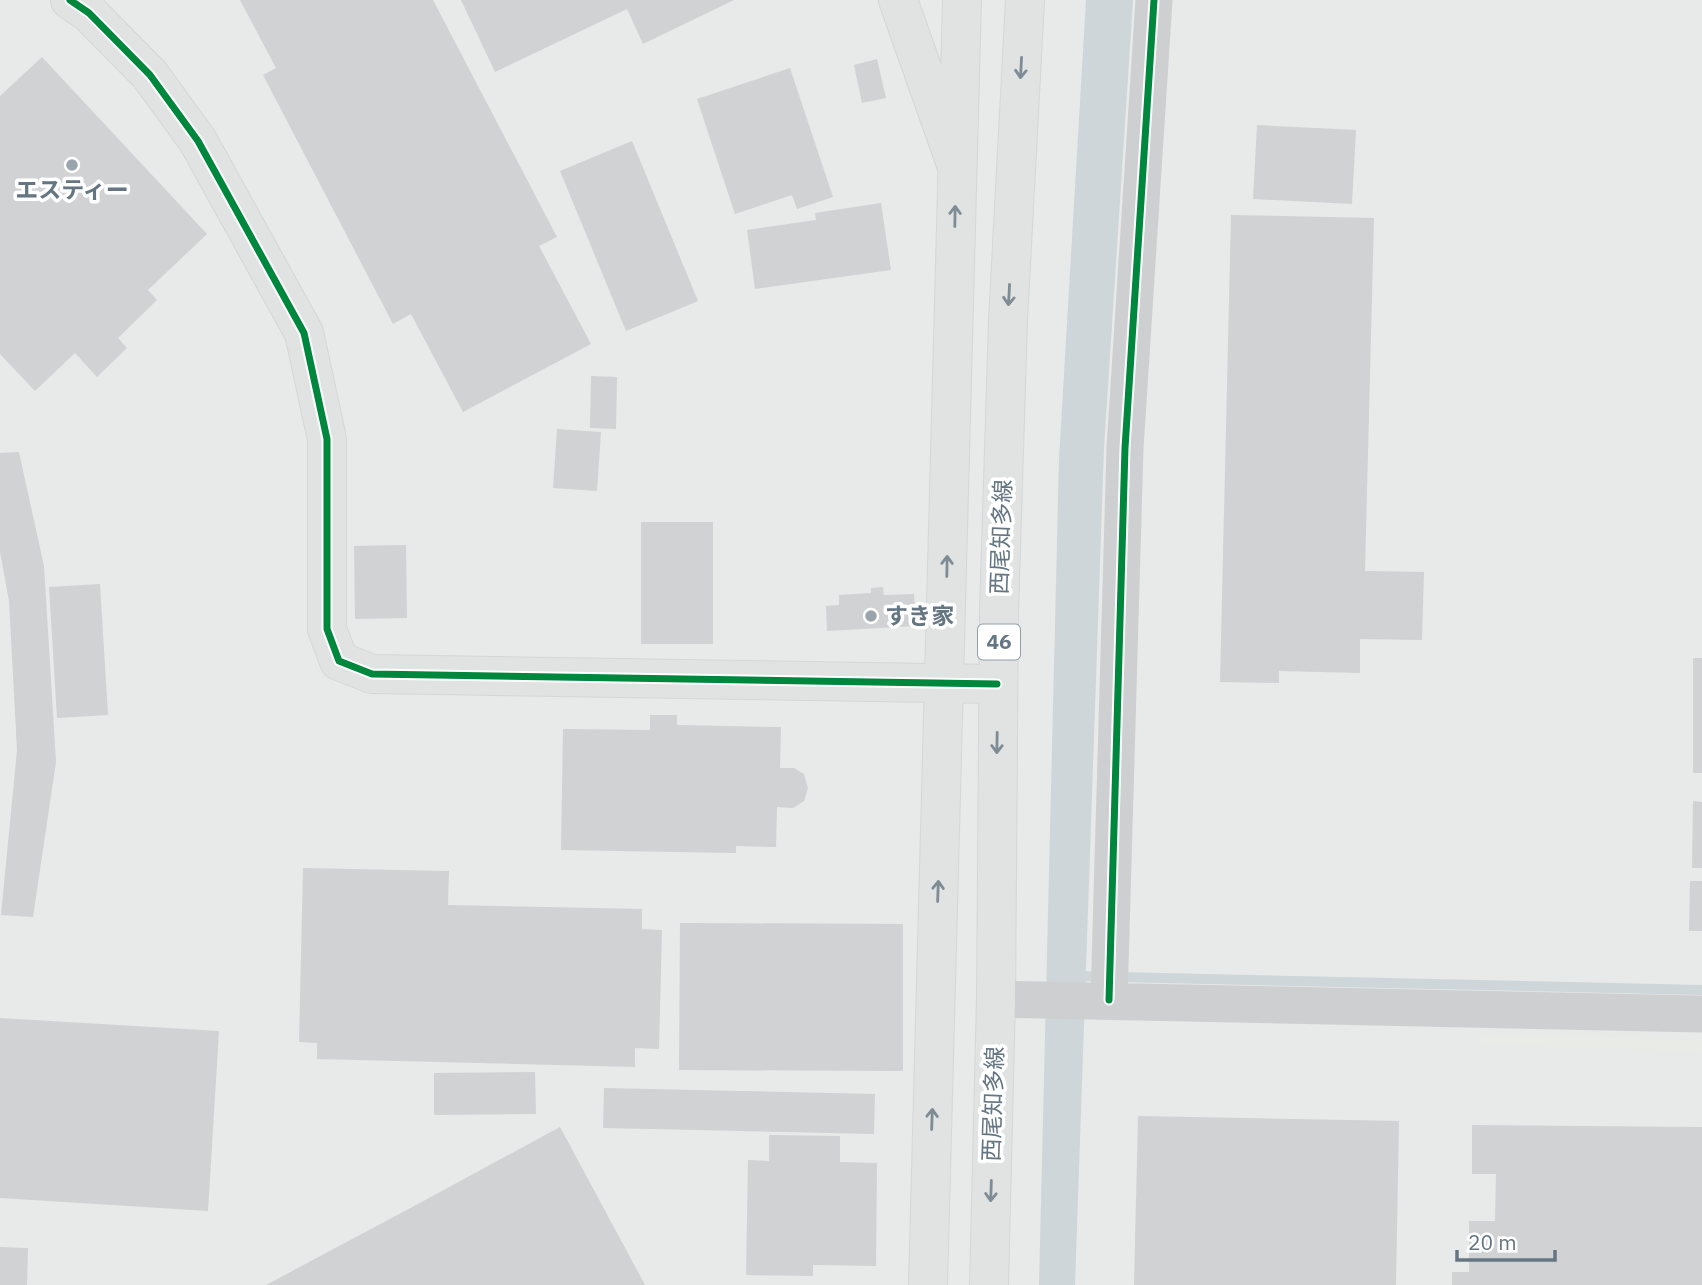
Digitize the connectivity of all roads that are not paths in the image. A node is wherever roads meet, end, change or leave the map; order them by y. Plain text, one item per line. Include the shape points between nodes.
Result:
1 (70, 0) edge
2 (898, 0) edge
3 (962, 0) edge
4 (1025, 0) edge
5 (1154, 0) edge
6 (956, 164) junction
7 (944, 684) junction
8 (998, 684) junction
9 (1010, 999) junction
10 (1098, 1000) junction
11 (1702, 1014) edge
12 (928, 1285) edge
13 (989, 1285) edge

1 - 7 main road via 89,13 150,75 198,141 304,333 327,439 327,629 339,661 372,674
2 - 6 main road
3 - 6 main road, 46
4 -> 8 main road, 西尾知多線 / 46 via 1008,321
5 - 10 street via 1125,448
7 -> 6 main road, 46
7 - 8 main road
12 -> 7 main road, 46
8 -> 9 main road, 西尾知多線 / 46
9 - 10 street
9 -> 13 main road, 西尾知多線 / 46
10 - 11 street

